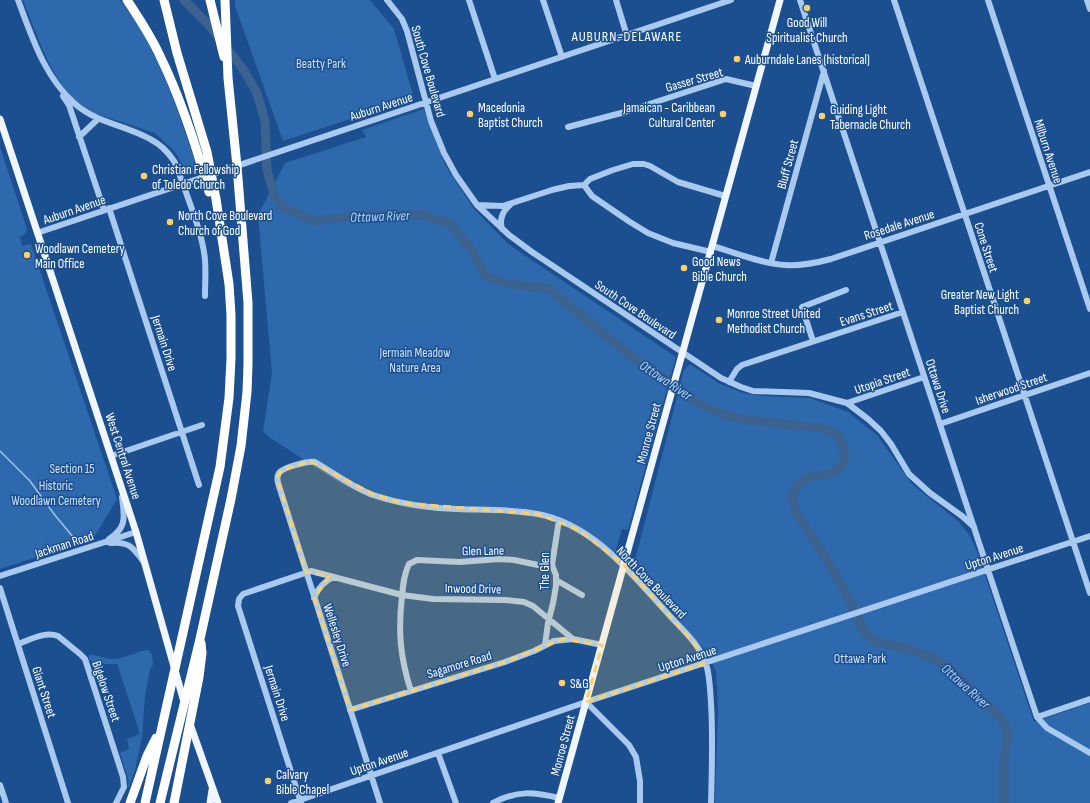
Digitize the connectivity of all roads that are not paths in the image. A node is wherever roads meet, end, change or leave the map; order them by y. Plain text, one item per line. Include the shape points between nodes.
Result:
1 (18, 0) edge
2 (127, 0) edge
3 (164, 0) edge
4 (210, 0) edge
5 (387, 0) edge
6 (469, 0) edge
7 (543, 0) edge
8 (616, 0) edge
9 (731, 0) edge
10 (780, 0) edge
11 (800, 0) edge
12 (894, 0) edge
13 (988, 0) edge
14 (1087, 0) edge
15 (226, 2) edge
16 (1090, 8) edge
17 (627, 36) junction
18 (562, 57) junction
19 (824, 71) junction
20 (495, 79) junction
21 (229, 82) junction
22 (756, 86) junction
23 (59, 87) junction
24 (427, 102) junction
25 (0, 119) edge
26 (98, 119) junction
27 (568, 127) dead end
28 (79, 137) junction
29 (1090, 172) edge
30 (183, 184) junction
31 (584, 185) junction
32 (1049, 186) junction
33 (725, 196) junction
34 (513, 203) junction
35 (477, 206) junction
36 (107, 209) junction
37 (965, 214) junction
38 (503, 230) junction
39 (37, 232) junction
40 (223, 239) junction
41 (880, 242) junction
42 (711, 249) junction
43 (771, 263) junction
44 (846, 290) dead end
45 (204, 296) dead end
46 (1090, 309) edge
47 (903, 312) junction
48 (813, 341) junction
49 (681, 357) junction
50 (1090, 373) edge
51 (924, 377) junction
52 (730, 382) junction
53 (1025, 395) junction
54 (847, 403) junction
55 (940, 424) junction
56 (202, 425) dead end
57 (182, 432) junction
58 (111, 456) junction
59 (278, 474) joint
60 (199, 485) dead end
61 (122, 489) junction
62 (559, 520) junction
63 (974, 527) junction
64 (136, 532) junction
65 (1090, 536) edge
66 (1073, 541) junction
67 (100, 544) junction
68 (145, 563) junction
69 (552, 565) junction
70 (624, 565) junction
71 (988, 570) junction
72 (306, 572) junction
73 (0, 576) edge
74 (333, 577) junction
75 (556, 580) junction
76 (0, 588) edge
77 (246, 593) joint
78 (1090, 593) edge
79 (582, 595) dead end
80 (402, 596) junction
81 (314, 598) junction
82 (549, 619) junction
83 (200, 639) junction
84 (573, 639) junction
85 (18, 644) junction
86 (545, 645) junction
87 (602, 645) junction
88 (706, 663) junction
89 (411, 691) junction
90 (1090, 699) edge
91 (586, 702) junction
92 (350, 710) junction
93 (1037, 717) junction
94 (162, 724) junction
95 (438, 753) junction
96 (1090, 753) edge
97 (371, 775) junction
98 (0, 785) edge
99 (212, 790) junction
100 (301, 801) edge
101 (559, 801) edge
102 (6, 803) edge
103 (68, 803) edge
104 (116, 803) edge
105 (130, 803) edge
106 (145, 803) edge
107 (160, 803) edge
108 (174, 803) edge
109 (210, 803) edge
110 (218, 803) edge
111 (291, 803) edge
112 (380, 803) edge
113 (456, 803) edge
114 (493, 803) edge
115 (640, 803) edge
116 (711, 803) edge

1 - 23 street via 38,50
2 - 40 highway via 159,54 174,86 190,128
3 - 40 highway via 207,152
4 - 21 highway
5 - 24 street, South Cove Boulevard via 402,19 407,31
6 - 20 street
7 - 18 street
8 - 17 street
9 - 17 street, Auburn Avenue
10 - 22 main road, Monroe Street
11 - 19 street, Ottawa Drive
12 - 37 street, Cone Street
13 - 32 street, Milburn Avenue
14 - 16 street
15 - 21 highway
17 - 18 street, Auburn Avenue
18 - 20 street, Auburn Avenue
19 - 41 street, Ottawa Drive
19 - 43 street, Bluff Street
20 - 24 street, Auburn Avenue
21 - 83 highway via 248,303 247,392 234,486
22 - 27 street, Gasser Street via 726,79 625,112
22 - 33 main road, Monroe Street
23 - 26 street via 83,110
23 - 28 street, Jermain Drive via 69,105
24 - 30 street, Auburn Avenue
24 - 35 street, South Cove Boulevard via 431,121 444,153
25 - 39 main road, West Central Avenue
26 - 28 street
26 - 30 street via 150,138 163,147 175,162
28 - 36 street, Jermain Drive
29 - 32 street, Rosedale Avenue
30 - 36 street, Auburn Avenue
30 - 45 street via 203,243
31 - 33 street via 590,179 613,170 633,164 644,164 678,182
31 - 34 street via 552,190
31 - 42 street, Rosedale Avenue via 592,196 648,233 673,243
32 - 37 street, Rosedale Avenue
32 - 46 street, Milburn Avenue
33 - 42 main road, Monroe Street
34 - 35 street via 503,206
34 - 38 street via 503,212
35 - 38 street, South Cove Boulevard
36 - 39 street, Auburn Avenue
36 - 57 street, Jermain Drive
37 - 41 street, Rosedale Avenue
37 - 53 street, Cone Street
38 - 49 street, South Cove Boulevard
39 - 58 main road, West Central Avenue
40 - 94 highway via 231,315 229,398 220,467
41 - 43 street, Rosedale Avenue via 810,264
41 - 47 street, Ottawa Drive
42 - 43 street, Rosedale Avenue
42 - 49 main road, Monroe Street
44 - 48 street via 802,307
47 - 48 street, Evans Street
47 - 51 street, Ottawa Drive
48 - 52 street, Evans Street via 742,365
49 - 52 street, South Cove Boulevard
49 - 70 main road, Monroe Street
50 - 53 street, Isherwood Street
51 - 54 street, Utopia Street
51 - 55 street, Ottawa Drive
52 - 54 street, South Cove Boulevard via 753,390 809,393
53 - 55 street, Isherwood Street
53 - 66 street, Cone Street
54 - 63 street, South Cove Boulevard via 881,431 909,474
55 - 63 street, Ottawa Drive
56 - 57 street
57 - 58 street
57 - 60 street, Jermain Drive
58 - 61 main road, West Central Avenue
59 - 62 street, North Cove Boulevard via 282,470 310,461 373,494 402,503 441,508 520,512
59 - 72 street, Wellesley Drive via 278,483
61 - 64 main road, West Central Avenue
61 - 67 street via 122,527
62 - 69 street, The Glen
62 - 70 street, North Cove Boulevard via 595,541
63 - 71 street, Ottawa Drive
64 - 67 street, Jackman Road
64 - 68 main road, West Central Avenue
65 - 66 street, Upton Avenue
66 - 71 street, Upton Avenue
66 - 78 street, Cone Street
67 - 68 street via 117,542 130,545
67 - 73 street, Jackman Road
68 - 99 main road, West Central Avenue via 194,738
69 - 75 street, The Glen
69 - 80 street, Glen Lane via 543,566 514,560 413,561 406,569
70 - 87 main road, Monroe Street
70 - 88 street, North Cove Boulevard via 695,644
71 - 88 street, Upton Avenue
71 - 93 street, Ottawa Drive
72 - 74 street, Inwood Drive
72 - 77 street, Inwood Drive
72 - 81 street, Wellesley Drive
74 - 80 street, Inwood Drive
74 - 81 street via 317,590
75 - 79 street
75 - 82 street, The Glen via 554,603
76 - 85 street, Giant Street
77 - 100 street, Jermain Drive via 241,596 238,606
80 - 82 street, Inwood Drive via 514,600 533,606
80 - 89 street via 399,632 404,671
81 - 92 street, Wellesley Drive
82 - 84 street, Inwood Drive
82 - 86 street, The Glen
83 - 107 highway
83 - 108 highway via 200,677
84 - 86 street, Sagamore Road via 554,641
84 - 87 street, Inwood Drive
85 - 103 street, Giant Street
85 - 104 street, Bigelow Street via 54,634 85,659 123,777 124,787
86 - 89 street, Sagamore Road via 505,662
87 - 91 main road, Monroe Street
88 - 91 street, Upton Avenue
88 - 116 street, North Cove Boulevard via 713,731
89 - 92 street, Sagamore Road
90 - 93 street
91 - 95 street, Upton Avenue
91 - 101 main road, Monroe Street
91 - 115 street via 629,745 636,757
92 - 97 street, Wellesley Drive
93 - 96 street, Ottawa Drive via 1047,728
94 - 105 highway
94 - 106 highway
95 - 97 street, Upton Avenue
95 - 113 street
97 - 100 street, Upton Avenue
97 - 112 street, Wellesley Drive
98 - 102 street
99 - 109 main road
99 - 110 main road, West Central Avenue
100 - 111 street, Upton Avenue
101 - 114 street via 539,793 526,792

